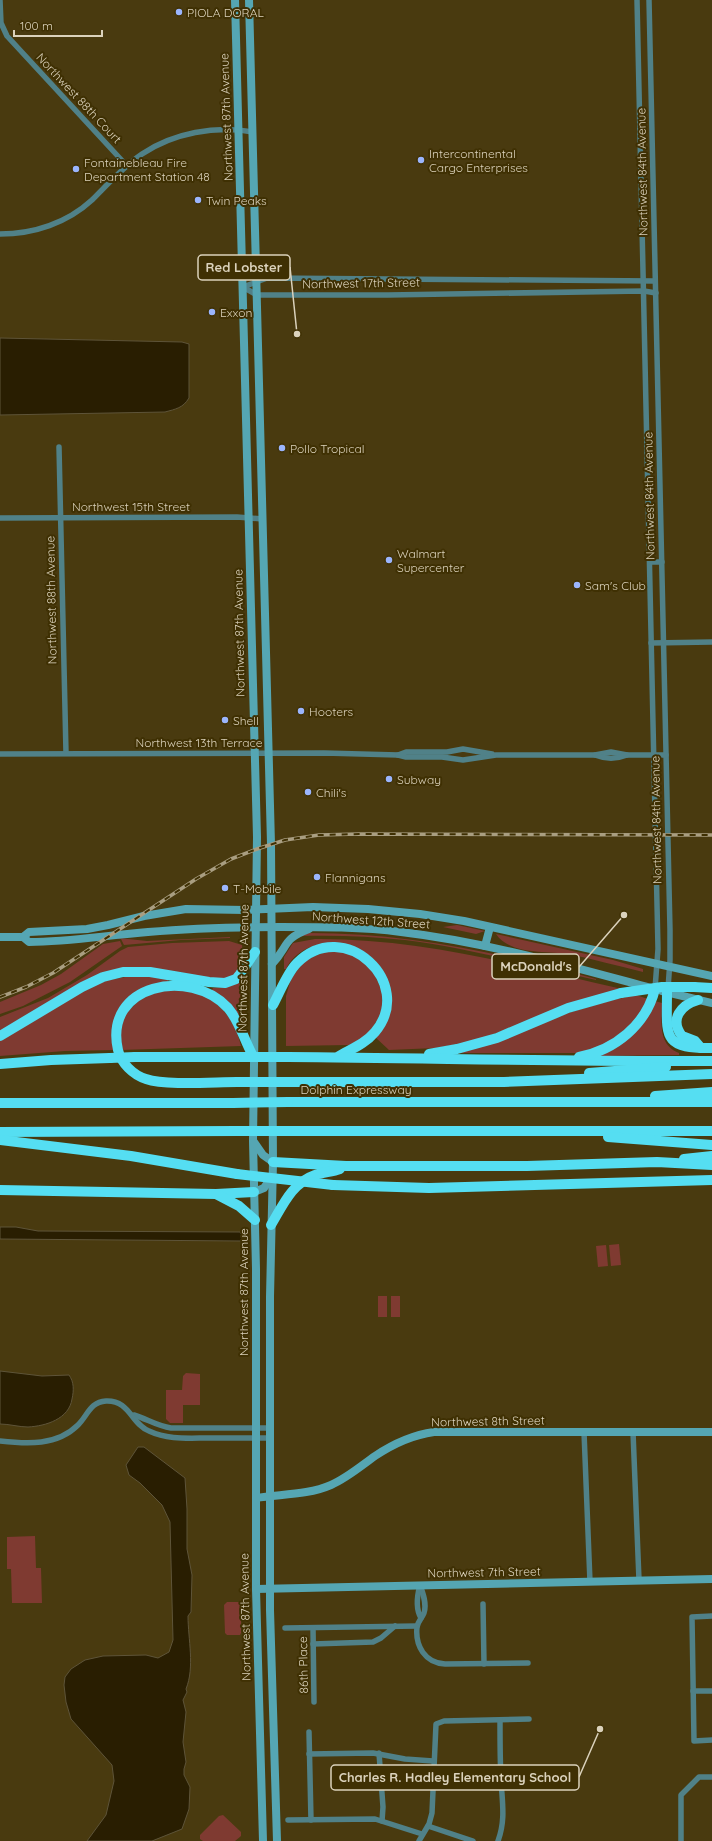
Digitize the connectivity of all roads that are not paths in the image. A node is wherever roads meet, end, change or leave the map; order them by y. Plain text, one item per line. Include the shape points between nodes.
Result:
1 (0, 0) edge
2 (235, 0) edge
3 (249, 0) edge
4 (637, 0) edge
5 (649, 0) edge
6 (2, 32) edge
7 (253, 128) junction
8 (239, 129) junction
9 (128, 166) junction
10 (0, 234) edge
11 (643, 281) junction
12 (655, 281) junction
13 (257, 282) junction
14 (243, 287) junction
15 (644, 291) junction
16 (656, 293) junction
17 (257, 295) junction
18 (59, 447) dead end
19 (0, 518) edge
20 (60, 518) junction
21 (249, 518) junction
22 (263, 519) junction
23 (650, 562) junction
24 (662, 562) junction
25 (712, 642) edge
26 (651, 643) junction
27 (664, 643) junction
28 (66, 753) junction
29 (254, 753) junction
30 (269, 753) junction
31 (0, 754) edge
32 (398, 755) junction
33 (496, 755) junction
34 (654, 755) junction
35 (666, 755) junction
36 (272, 909) junction
37 (256, 910) junction
38 (256, 927) junction
39 (272, 927) junction
40 (313, 927) junction
41 (490, 927) junction
42 (0, 937) edge
43 (23, 937) junction
44 (485, 946) junction
45 (255, 952) junction
46 (272, 964) junction
47 (657, 964) junction
48 (670, 966) junction
49 (712, 976) edge
50 (712, 988) edge
51 (655, 989) junction
52 (667, 992) junction
53 (698, 1000) junction
54 (712, 1003) edge
55 (273, 1006) junction
56 (0, 1036) edge
57 (701, 1048) junction
58 (712, 1048) edge
59 (253, 1056) junction
60 (336, 1057) junction
61 (408, 1057) junction
62 (554, 1060) junction
63 (712, 1061) edge
64 (0, 1064) edge
65 (712, 1074) edge
66 (504, 1082) junction
67 (712, 1092) edge
68 (562, 1102) junction
69 (712, 1102) edge
70 (0, 1103) edge
71 (556, 1131) junction
72 (712, 1131) edge
73 (0, 1132) edge
74 (0, 1140) edge
75 (253, 1141) junction
76 (712, 1144) edge
77 (712, 1156) edge
78 (273, 1162) junction
79 (656, 1162) junction
80 (712, 1165) edge
81 (346, 1166) junction
82 (272, 1175) junction
83 (712, 1180) edge
84 (0, 1190) edge
85 (254, 1192) junction
86 (216, 1194) junction
87 (255, 1220) junction
88 (271, 1225) junction
89 (134, 1415) junction
90 (256, 1428) junction
91 (270, 1428) junction
92 (584, 1432) junction
93 (633, 1432) junction
94 (712, 1432) edge
95 (256, 1438) junction
96 (270, 1438) junction
97 (0, 1441) edge
98 (270, 1495) junction
99 (256, 1498) junction
100 (712, 1579) edge
101 (639, 1580) junction
102 (590, 1582) junction
103 (420, 1585) junction
104 (270, 1588) junction
105 (256, 1589) junction
106 (483, 1604) dead end
107 (712, 1616) edge
108 (395, 1626) junction
109 (417, 1626) junction
110 (285, 1628) dead end
111 (313, 1628) junction
112 (313, 1644) junction
113 (528, 1663) dead end
114 (484, 1664) junction
115 (693, 1691) junction
116 (712, 1691) edge
117 (314, 1702) dead end
118 (529, 1719) dead end
119 (500, 1720) junction
120 (309, 1732) dead end
121 (712, 1740) edge
122 (378, 1753) junction
123 (310, 1754) junction
124 (433, 1761) junction
125 (712, 1777) edge
126 (262, 1814) junction
127 (276, 1814) junction
128 (288, 1820) dead end
129 (311, 1820) junction
130 (382, 1821) junction
131 (428, 1826) junction
132 (422, 1834) junction
133 (263, 1841) edge
134 (277, 1841) edge
135 (419, 1841) edge
136 (473, 1841) edge
137 (498, 1841) edge
138 (681, 1841) edge

1 - 6 street, Northwest 88th Court
2 - 8 main road, Northwest 87th Avenue
3 - 7 main road, Northwest 87th Avenue
4 - 11 street, Northwest 84th Avenue
5 - 12 street, Northwest 84th Avenue
6 - 9 street, Northwest 88th Court
7 - 8 street
7 - 13 main road, Northwest 87th Avenue
8 - 9 street via 198,132 171,139 150,149
8 - 14 main road, Northwest 87th Avenue
9 - 10 street via 82,208 62,220 42,229
11 - 12 street, Northwest 17th Street
11 - 13 street, Northwest 17th Street via 267,278
11 - 15 street, Northwest 84th Avenue
12 - 16 street, Northwest 84th Avenue
13 - 14 street, Northwest 17th Street
13 - 17 main road, Northwest 87th Avenue
14 - 17 street
14 - 21 main road, Northwest 87th Avenue
15 - 16 street, Northwest 17th Street
15 - 17 street, Northwest 17th Street
15 - 23 street, Northwest 84th Avenue
16 - 24 street, Northwest 84th Avenue
17 - 22 main road, Northwest 87th Avenue
18 - 20 street, Northwest 88th Avenue
19 - 20 street, Northwest 15th Street
20 - 21 street, Northwest 15th Street
20 - 28 street, Northwest 88th Avenue
21 - 22 street, Northwest 15th Street
21 - 29 main road, Northwest 87th Avenue
22 - 30 main road, Northwest 87th Avenue
23 - 24 street
23 - 26 street, Northwest 84th Avenue
24 - 27 street, Northwest 84th Avenue
25 - 27 street
26 - 27 street
26 - 34 street, Northwest 84th Avenue
27 - 35 street, Northwest 84th Avenue
28 - 29 street, Northwest 13th Terrace
28 - 31 street, Northwest 13th Terrace
29 - 30 street, Northwest 13th Terrace
29 - 37 main road, Northwest 87th Avenue
30 - 32 street, Northwest 13th Terrace
30 - 36 main road, Northwest 87th Avenue
32 - 33 street, Northwest 13th Terrace via 463,760
32 - 33 street, Northwest 13th Terrace via 406,752 447,752 463,749
33 - 34 street, Northwest 13th Terrace via 595,755 611,752
34 - 35 street, Northwest 13th Terrace
34 - 47 street, Northwest 84th Avenue
35 - 48 street, Northwest 84th Avenue
36 - 37 main road, Northwest 12th Street
36 - 39 main road, Northwest 87th Avenue
36 - 41 main road, Northwest 12th Street via 387,910
37 - 38 main road, Northwest 87th Avenue
37 - 43 main road, Northwest 12th Street via 174,910 87,929 29,932
38 - 39 main road, Northwest 12th Street
38 - 43 main road, Northwest 12th Street via 169,930 56,942 29,942
38 - 45 main road, Northwest 87th Avenue
39 - 40 main road, Northwest 12th Street
39 - 46 main road, Northwest 87th Avenue
40 - 44 main road, Northwest 12th Street via 400,932
40 - 46 main road via 291,937
41 - 44 main road
41 - 47 main road, Northwest 12th Street
42 - 43 main road, Northwest 12th Street
44 - 51 main road, Northwest 12th Street
45 - 56 highway via 236,979 225,983 150,972 109,975 82,987
45 - 59 main road, Northwest 87th Avenue
46 - 55 main road, Northwest 87th Avenue
47 - 48 main road, Northwest 12th Street
47 - 51 street, Northwest 84th Avenue
48 - 49 main road, Northwest 12th Street
48 - 52 street, Northwest 84th Avenue
50 - 61 highway, bridge via 662,987 621,993 568,1008 497,1038 458,1049
51 - 52 main road, Northwest 12th Street
51 - 62 highway via 643,1015 621,1040 599,1052
52 - 53 main road, Northwest 12th Street
52 - 57 highway via 667,1026 672,1040 682,1047
53 - 54 main road, Northwest 12th Street
53 - 57 highway via 684,1006 677,1023 682,1036 696,1041
55 - 60 highway via 292,968 313,951 341,947 368,959 379,972 385,988 384,1016 367,1040
55 - 78 main road, Northwest 87th Avenue
57 - 58 highway
59 - 66 highway, bridge via 239,1024 228,1009 198,989 177,985 156,987 134,998 124,1007 116,1028 116,1040 123,1061 138,1075 156,1082
59 - 75 main road, Northwest 87th Avenue
60 - 61 highway
60 - 64 highway, bridge via 110,1058
61 - 62 highway
62 - 63 highway
63 - 66 highway via 675,1067
65 - 66 highway
67 - 68 highway
68 - 69 highway, Dolphin Expressway
68 - 70 highway, Dolphin Expressway, bridge
71 - 72 highway
71 - 73 highway, bridge
71 - 76 highway via 648,1141
74 - 83 highway, bridge via 333,1185 397,1188
75 - 78 main road via 265,1158
75 - 85 main road, Northwest 87th Avenue
77 - 79 highway
78 - 81 highway
78 - 82 main road, Northwest 87th Avenue
79 - 80 highway
79 - 81 highway via 528,1166
81 - 88 highway via 315,1175 302,1182 289,1195
82 - 85 main road via 264,1188
82 - 88 main road, Northwest 87th Avenue
84 - 86 highway
85 - 86 highway
85 - 87 main road, Northwest 87th Avenue
86 - 87 highway via 239,1206
87 - 90 main road, Northwest 87th Avenue
88 - 91 main road, Northwest 87th Avenue
89 - 90 street via 146,1418 159,1426 171,1428
89 - 95 street via 138,1425 143,1429 166,1437
89 - 97 street via 120,1403 102,1401 90,1407 72,1430 52,1440 26,1444
90 - 91 street
90 - 95 main road, Northwest 87th Avenue
91 - 96 main road, Northwest 87th Avenue
92 - 93 main road, Northwest 8th Street
92 - 98 main road, Northwest 8th Street via 428,1433 398,1443 332,1485 304,1492
92 - 102 street
93 - 94 main road, Northwest 8th Street
93 - 101 street
95 - 96 street
95 - 99 main road, Northwest 87th Avenue
96 - 98 main road, Northwest 87th Avenue
98 - 99 main road, Northwest 8th Street
98 - 104 main road, Northwest 87th Avenue
99 - 105 main road, Northwest 87th Avenue
100 - 101 main road, Northwest 7th Street
101 - 102 main road, Northwest 7th Street
102 - 103 main road, Northwest 7th Street
103 - 104 main road, Northwest 7th Street
103 - 109 street via 417,1612 421,1618
104 - 105 main road, Northwest 7th Street
104 - 127 main road, Northwest 87th Avenue
105 - 126 main road, Northwest 87th Avenue
106 - 114 street
107 - 115 street via 692,1617
108 - 109 street
108 - 111 street
108 - 112 street via 373,1642
109 - 114 street via 419,1646 434,1663
110 - 111 street
111 - 112 street, 86th Place
112 - 117 street, 86th Place
113 - 114 street
115 - 116 street
115 - 121 street via 694,1741
118 - 119 street
119 - 124 street via 437,1722 434,1728
119 - 137 street via 504,1814
120 - 123 street
122 - 123 street
122 - 124 street via 405,1759
122 - 130 street
123 - 129 street
124 - 131 street via 432,1813
125 - 138 street via 696,1779 681,1795
126 - 127 main road
126 - 133 main road, Northwest 87th Avenue
127 - 134 main road, Northwest 87th Avenue
128 - 129 street
129 - 130 street
130 - 132 street
131 - 132 street
131 - 136 street
132 - 135 street

